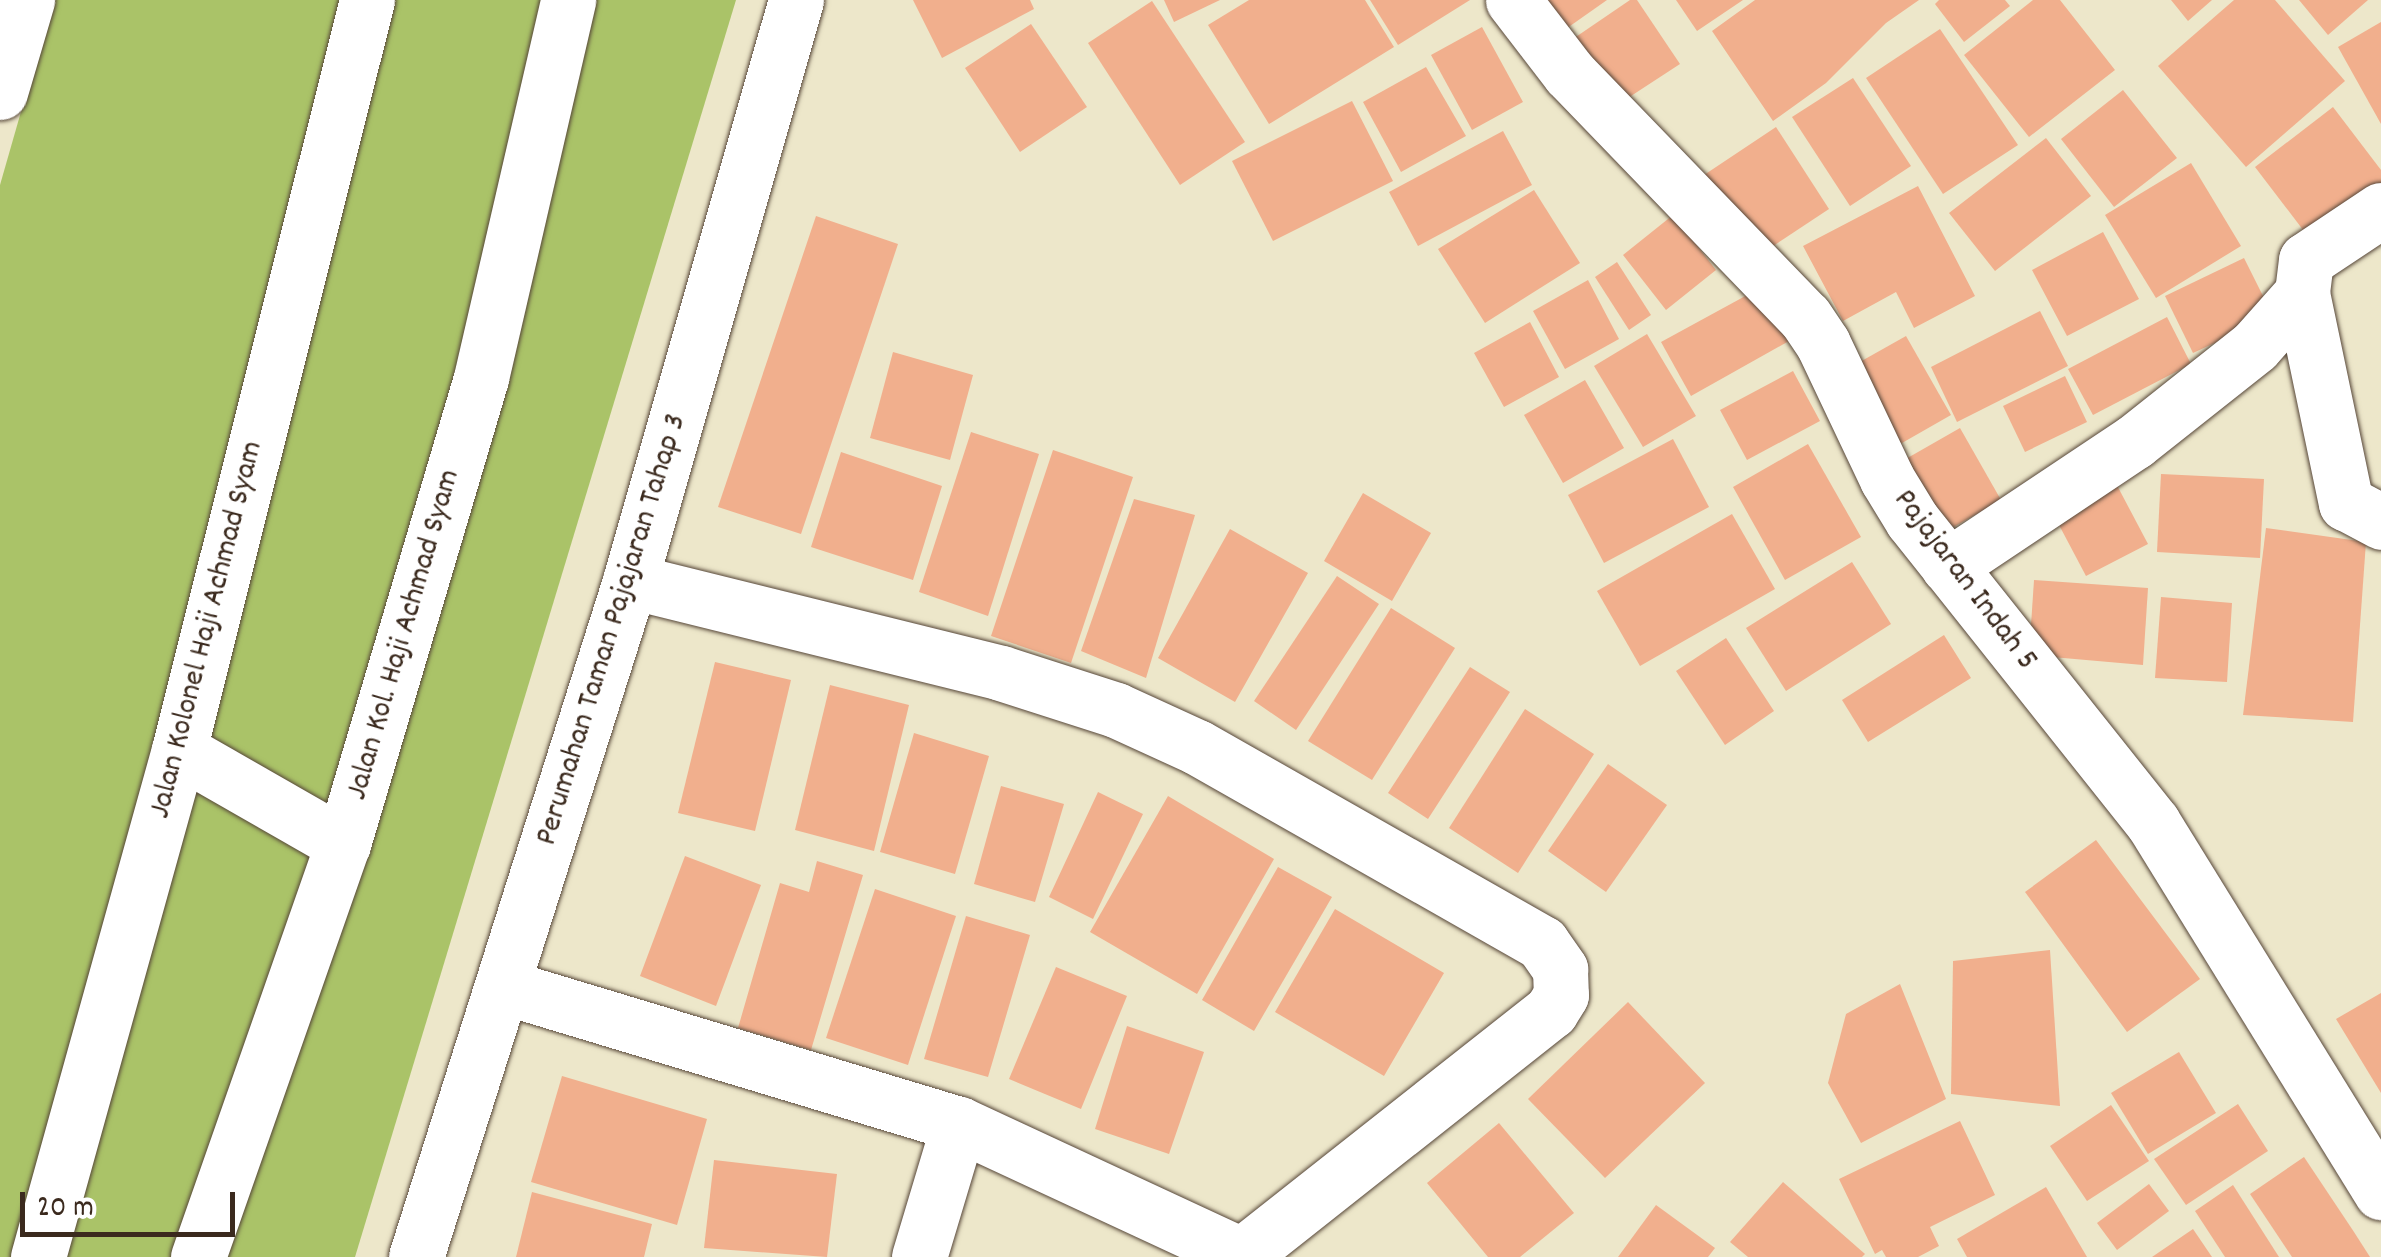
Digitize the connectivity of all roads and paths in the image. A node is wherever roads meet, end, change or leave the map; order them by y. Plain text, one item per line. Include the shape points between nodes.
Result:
1 (367, 0) edge
2 (568, 0) edge
3 (796, 0) edge
4 (1512, 0) edge
5 (2381, 210) edge
6 (2302, 293) junction
7 (2381, 522) edge
8 (1948, 566) junction
9 (630, 581) junction
10 (179, 750) junction
11 (344, 844) junction
12 (505, 986) junction
13 (959, 1124) junction
14 (2366, 1133) edge
15 (2381, 1192) edge
16 (1240, 1256) edge
17 (38, 1257) edge
18 (198, 1257) edge
19 (416, 1257) edge
20 (920, 1257) edge

1 - 10 street, Jalan Kolonel Haji Achmad Syam
2 - 11 street, Jalan Kol. Haji Achmad Syam via 481,378
3 - 9 street, Perumahan Taman Pajajaran Tahap 3
4 - 8 street, Pajajaran Indah 5 via 1569,73 1805,317 1887,479
5 - 6 street via 2306,260
6 - 7 street via 2346,503
6 - 8 street via 2255,346 2134,442
8 - 14 street, Pajajaran Indah 5 via 2153,823
9 - 12 street, Perumahan Taman Pajajaran Tahap 3
9 - 16 street via 1001,673 1116,710 1198,747 1542,942 1560,969 1562,995 1551,1011
10 - 11 street
10 - 17 street, Jalan Kolonel Haji Achmad Syam
11 - 18 street, Jalan Kol. Haji Achmad Syam
12 - 13 street
12 - 19 street, Perumahan Taman Pajajaran Tahap 3
13 - 16 street
13 - 20 street
14 - 15 street, Pajajaran Indah 5

